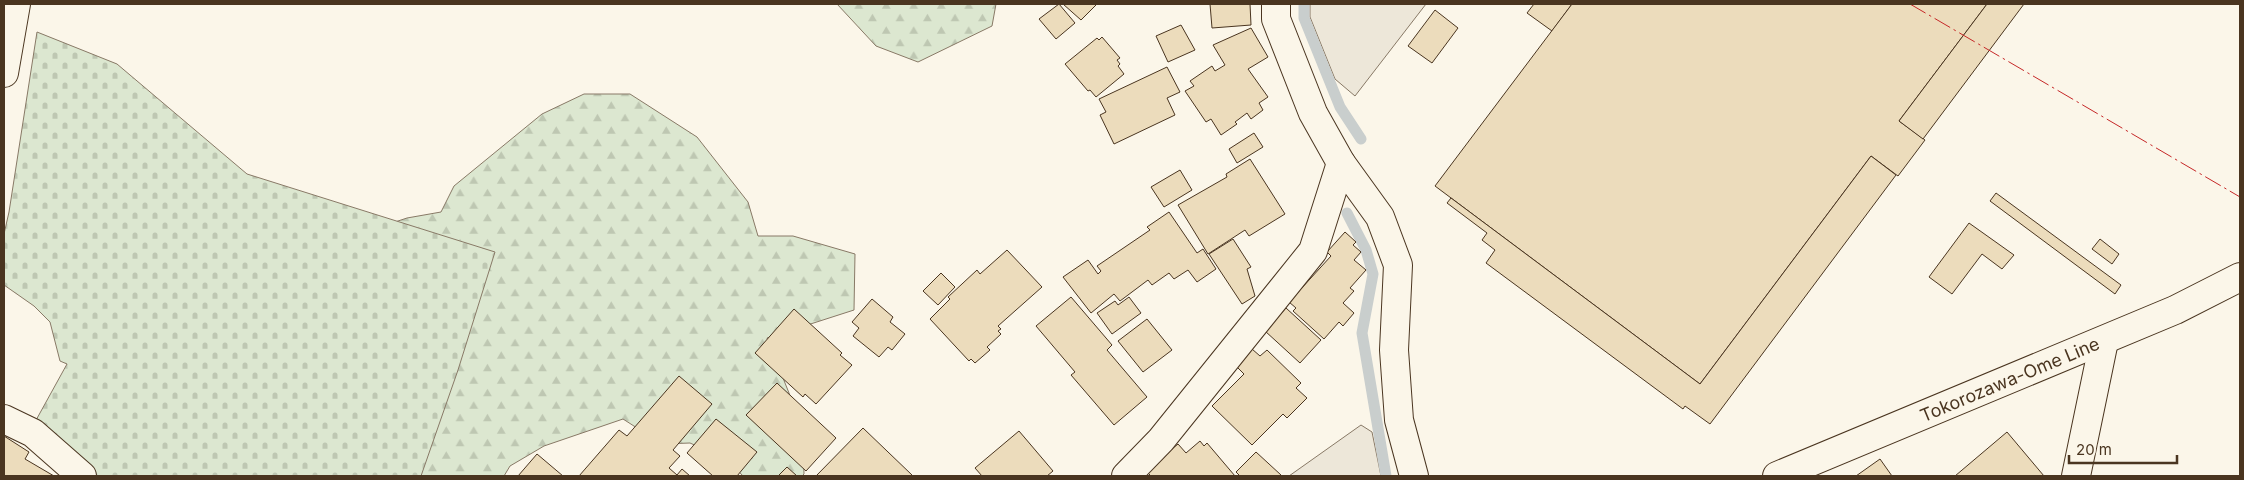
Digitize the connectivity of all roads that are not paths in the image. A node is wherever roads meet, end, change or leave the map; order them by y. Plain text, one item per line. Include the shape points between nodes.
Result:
1 (16, 4) edge
2 (1276, 4) edge
3 (4, 73) edge
4 (1341, 163) junction
5 (2240, 276) edge
6 (2104, 341) junction
7 (4, 419) edge
8 (82, 476) edge
9 (1126, 476) edge
10 (1414, 476) edge
11 (1777, 476) edge
12 (2076, 476) edge

1 - 3 street
2 - 4 street via 1276,19 1313,113
4 - 9 street via 1313,251 1161,440
4 - 10 street via 1380,217 1398,265 1394,350 1399,420
5 - 6 street, Tokorozawa-Ome Line via 2208,295
6 - 11 street, Tokorozawa-Ome Line
6 - 12 street
7 - 8 street via 33,433

